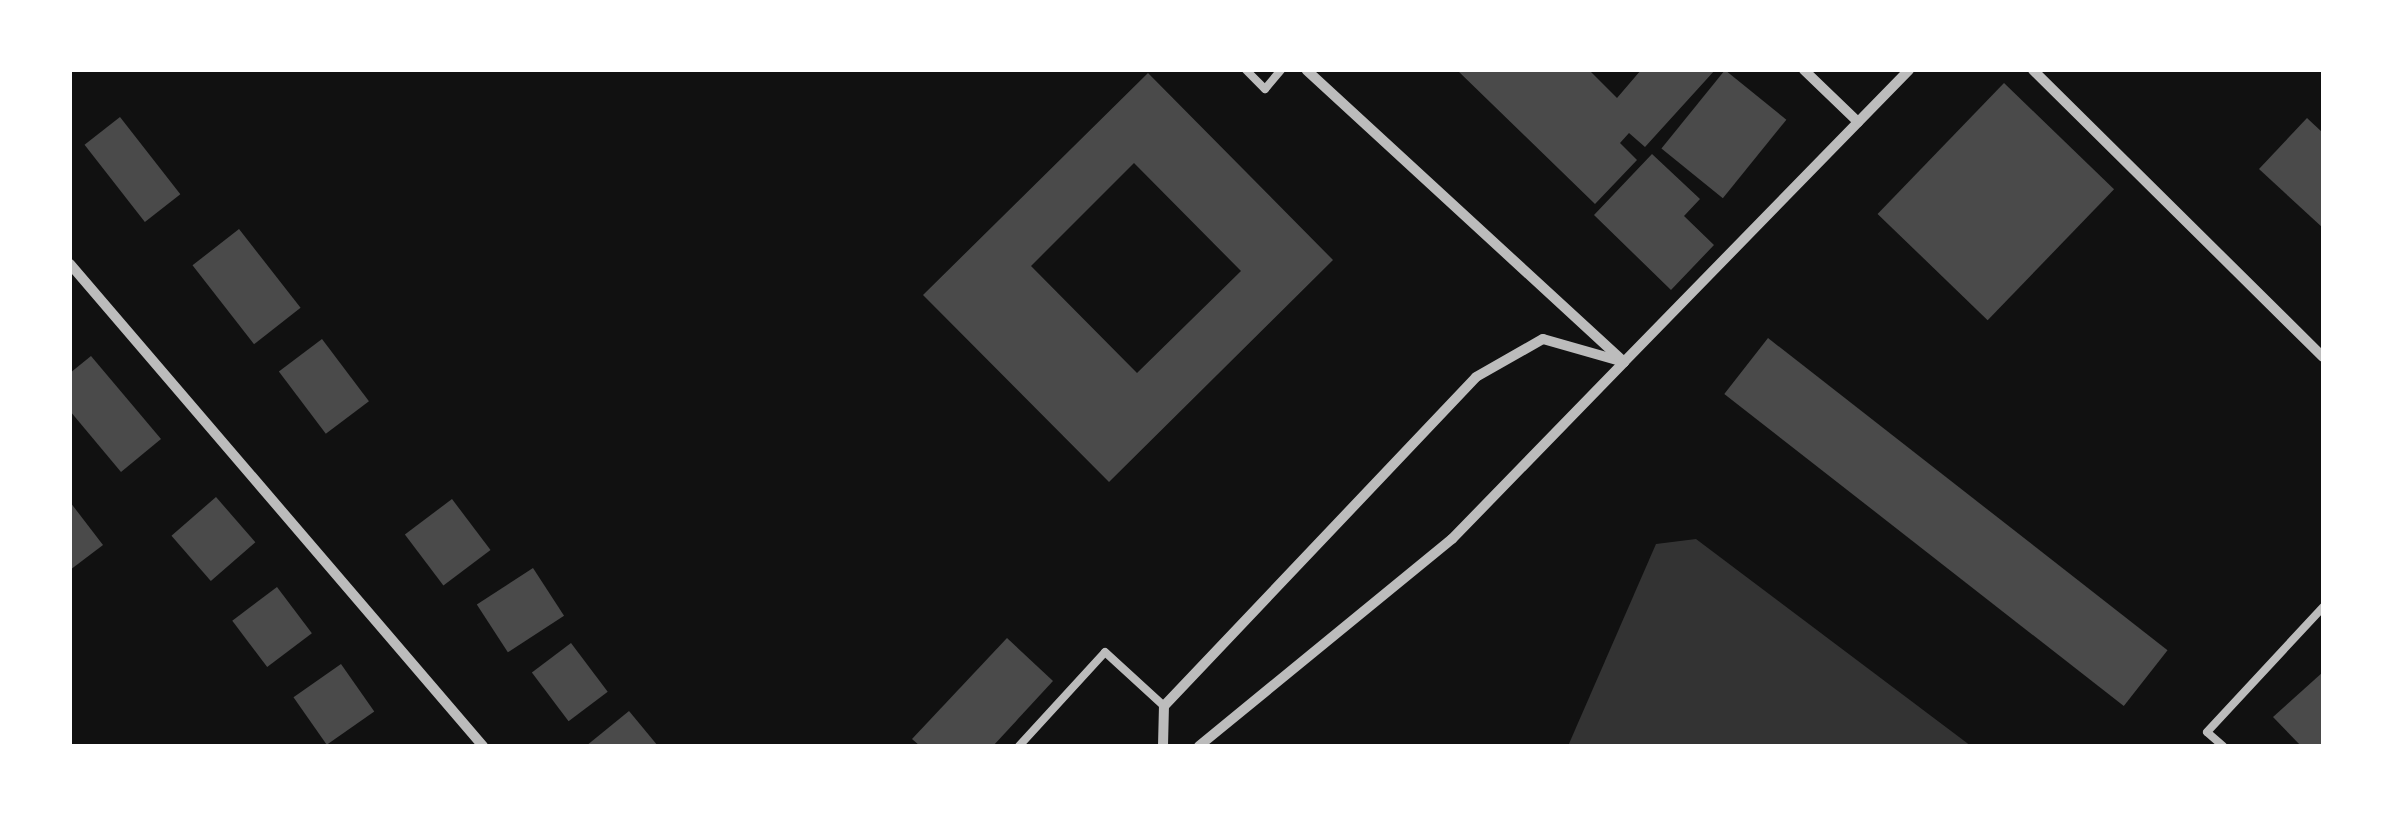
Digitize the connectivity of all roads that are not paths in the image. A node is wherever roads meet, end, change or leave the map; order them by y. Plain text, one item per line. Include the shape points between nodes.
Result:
1 (1246, 70) edge
2 (1281, 70) edge
3 (1307, 70) edge
4 (1804, 70) edge
5 (1908, 70) edge
6 (2033, 70) edge
7 (1858, 122) junction
8 (70, 264) edge
9 (2323, 357) edge
10 (1624, 362) junction
11 (2321, 612) edge
12 (1164, 706) junction
13 (484, 746) edge
14 (1019, 746) edge
15 (1163, 746) edge
16 (1198, 746) edge
17 (2222, 746) edge

1 - 2 lane via 1265,89
3 - 10 street
4 - 7 street
5 - 7 street
6 - 9 street
7 - 10 street
8 - 13 street
10 - 12 street via 1542,339 1476,377
10 - 16 street via 1452,539
11 - 17 lane via 2207,732
12 - 14 lane via 1105,652
12 - 15 street

